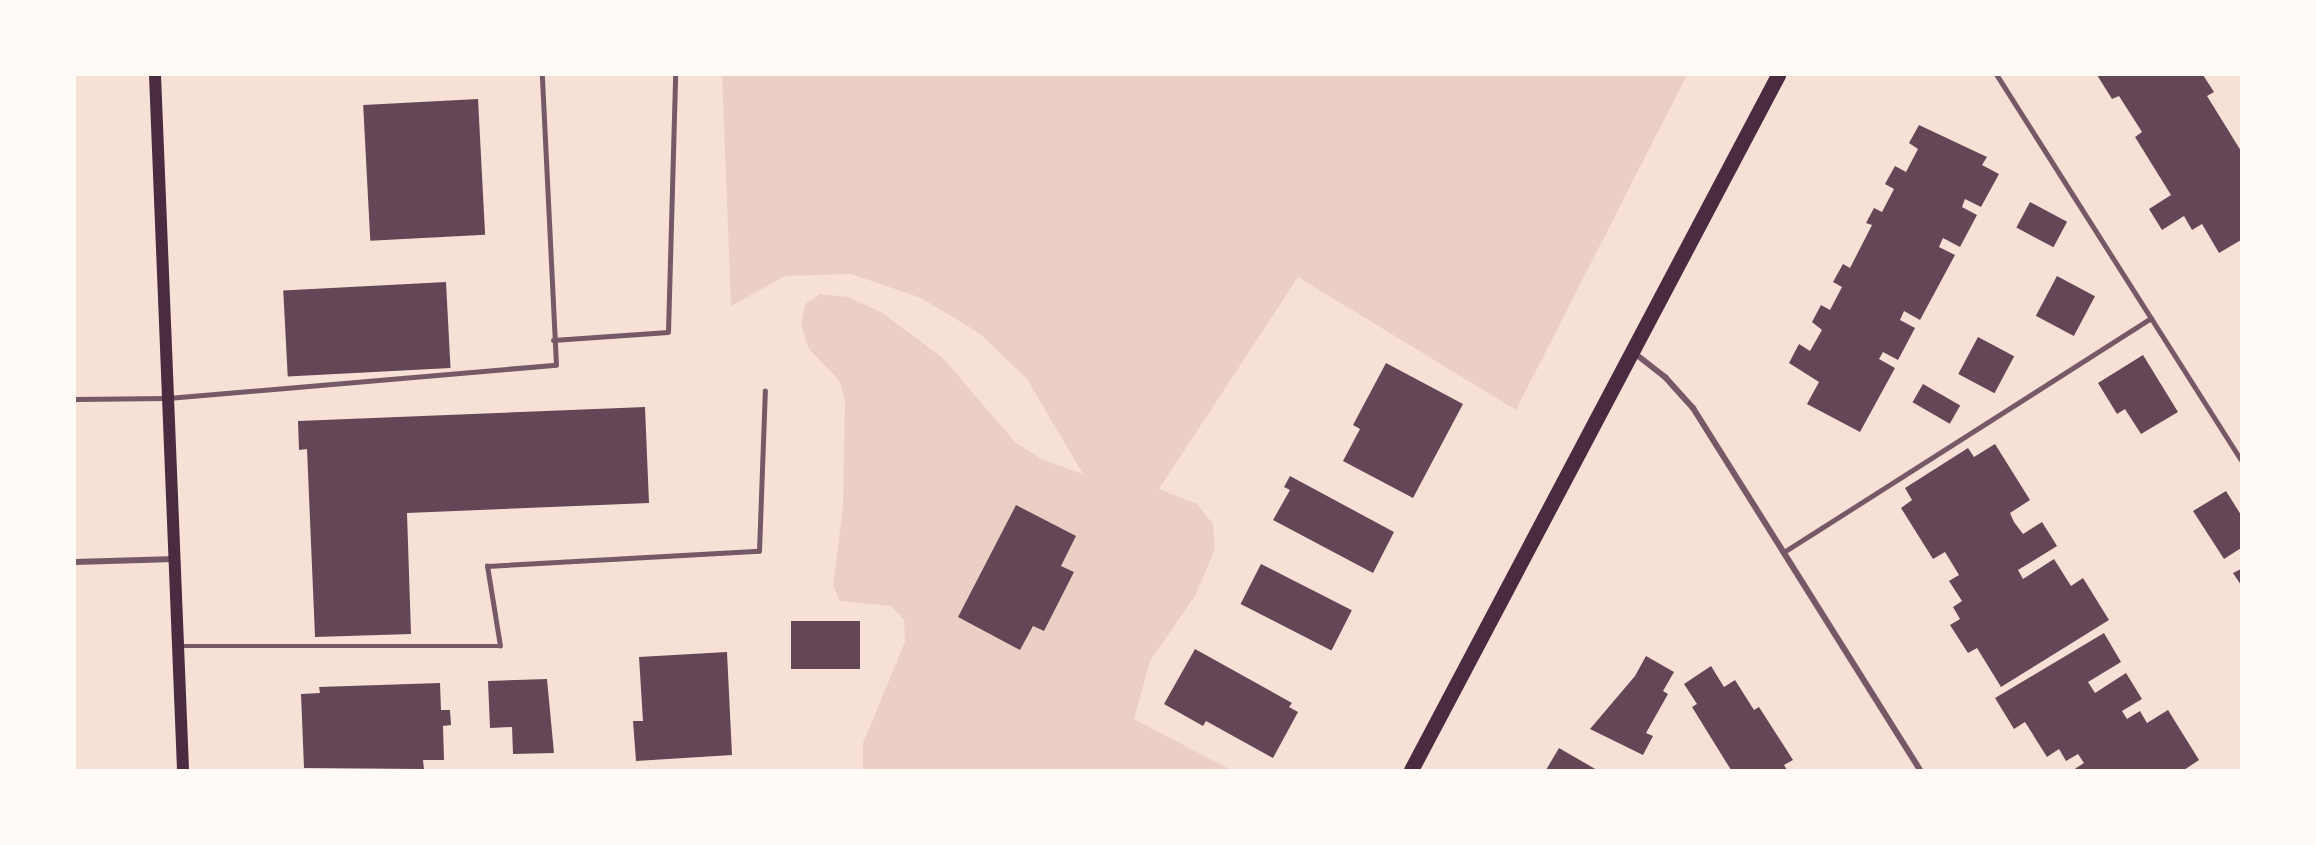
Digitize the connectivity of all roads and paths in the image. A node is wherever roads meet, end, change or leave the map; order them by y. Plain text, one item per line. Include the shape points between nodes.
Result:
1 (155, 75) edge
2 (542, 75) edge
3 (675, 75) edge
4 (1778, 75) edge
5 (1998, 75) edge
6 (2151, 318) junction
7 (553, 339) junction
8 (1633, 352) junction
9 (765, 391) dead end
10 (168, 398) junction
11 (75, 399) edge
12 (2241, 459) edge
13 (1784, 552) junction
14 (175, 559) junction
15 (75, 562) edge
16 (178, 646) junction
17 (183, 770) edge
18 (1411, 770) edge
19 (1920, 770) edge

1 - 10 main road
2 - 7 lane
3 - 7 lane via 668,332
4 - 8 main road
5 - 6 lane
6 - 12 lane
6 - 13 lane
7 - 10 lane via 556,365
8 - 13 street via 1665,377 1693,408
8 - 18 main road
9 - 16 lane via 759,551 487,566 500,646
10 - 11 lane
10 - 14 main road
13 - 19 street
14 - 15 street
14 - 16 main road
16 - 17 main road

